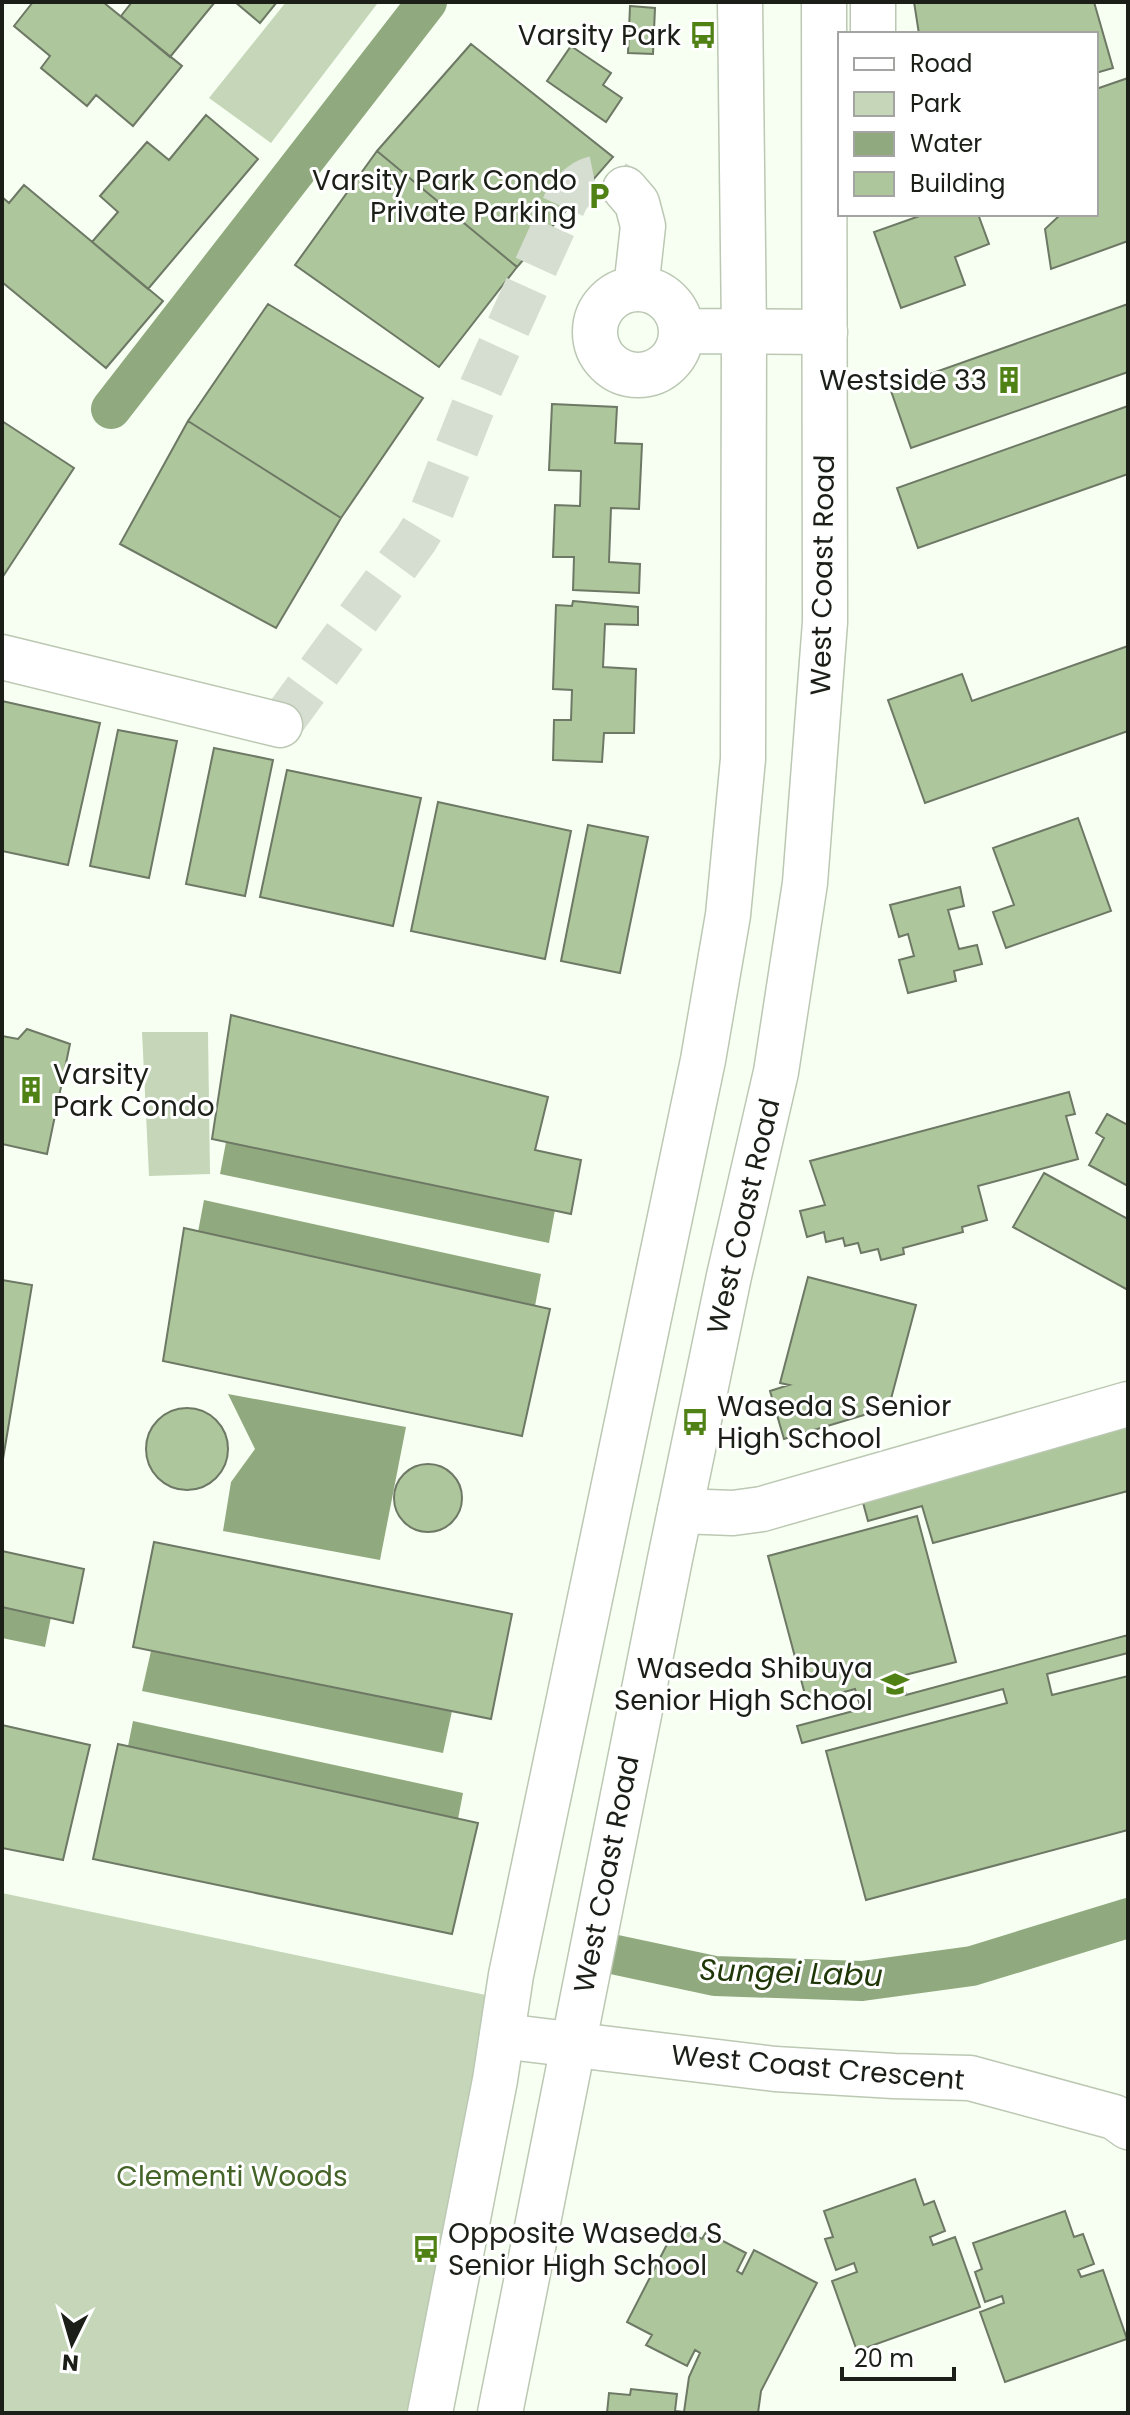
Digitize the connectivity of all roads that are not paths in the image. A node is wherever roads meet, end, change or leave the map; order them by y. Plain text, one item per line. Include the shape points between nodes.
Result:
1 (740, 2) edge
2 (824, 2) edge
3 (873, 2) edge
4 (873, 32) edge
5 (625, 189) dead end
6 (636, 289) junction
7 (681, 331) junction
8 (744, 331) junction
9 (825, 332) junction
10 (2, 657) edge
11 (280, 725) dead end
12 (1128, 1404) edge
13 (680, 1511) junction
14 (502, 2036) junction
15 (572, 2045) junction
16 (1128, 2127) edge
17 (430, 2413) edge
18 (500, 2413) edge

1 - 8 main road
2 - 9 main road, West Coast Road
3 - 4 main road
5 - 6 main road via 637,203 643,226
6 - 7 main road via 666,299
6 - 7 main road via 607,301 596,319 595,340 604,359 619,371 652,372 676,353
7 - 8 main road
8 - 9 main road
8 - 14 main road via 743,759 728,915 703,1060
9 - 13 main road, West Coast Road via 825,622 805,883 776,1072
10 - 11 main road
12 - 13 main road via 762,1509
13 - 15 main road, West Coast Road
14 - 15 main road, West Coast Crescent
14 - 17 main road
15 - 16 main road, West Coast Crescent via 775,2069 970,2078 1114,2117
15 - 18 main road, West Coast Road

